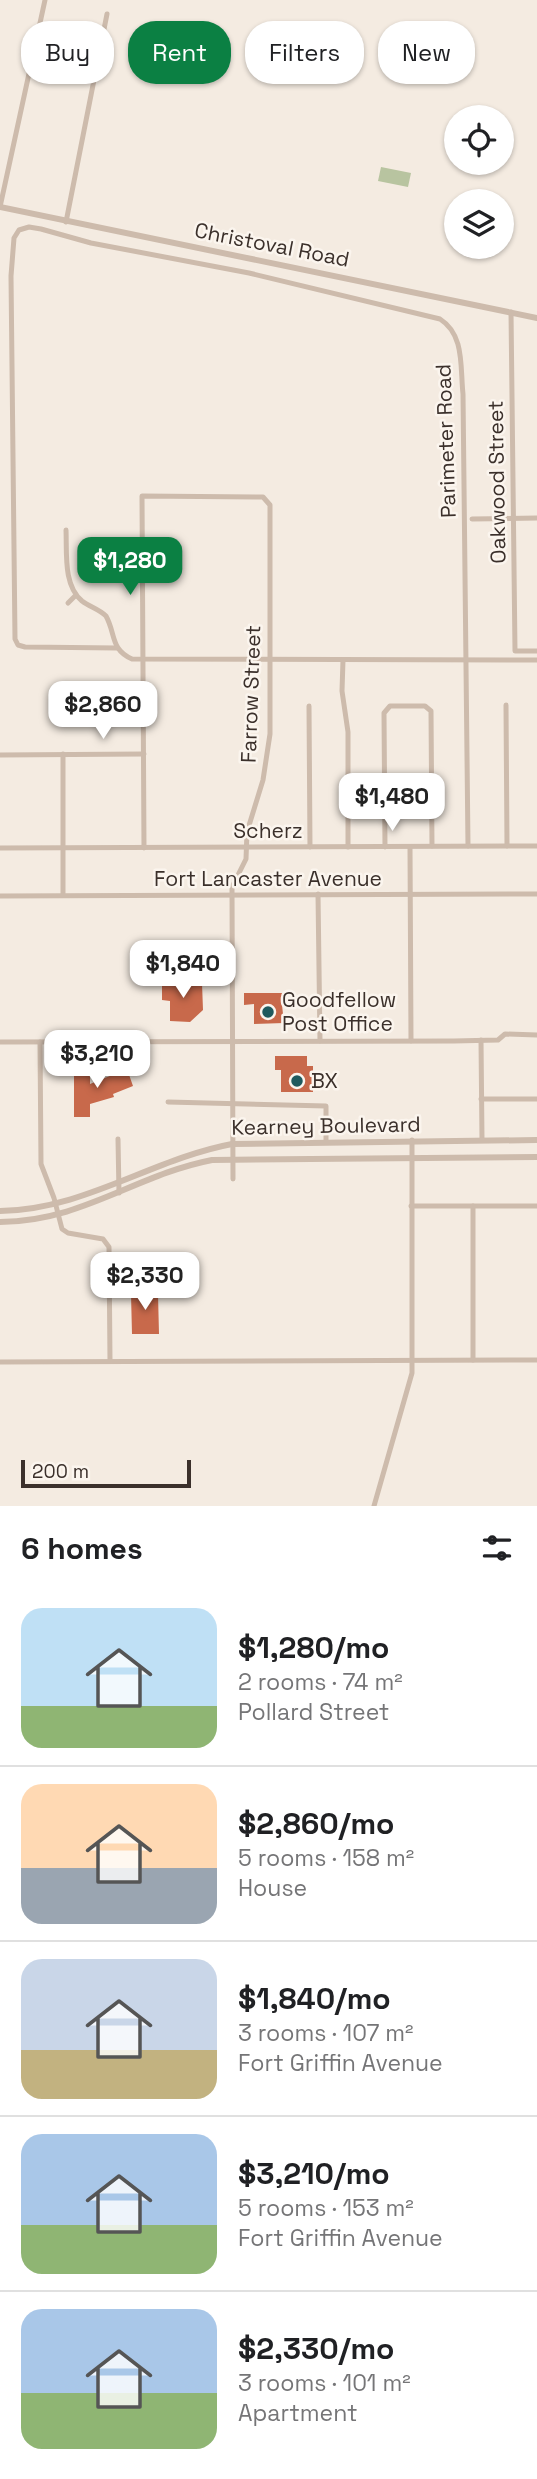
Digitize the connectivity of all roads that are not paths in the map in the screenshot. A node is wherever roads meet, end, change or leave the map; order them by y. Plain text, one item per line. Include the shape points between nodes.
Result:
1 (45, 0) edge
2 (107, 14) dead end
3 (0, 207) edge
4 (65, 222) junction
5 (512, 312) junction
6 (537, 318) edge
7 (537, 518) edge
8 (472, 519) dead end
9 (513, 519) junction
10 (66, 530) dead end
11 (76, 595) junction
12 (68, 603) dead end
13 (117, 648) junction
14 (537, 651) edge
15 (465, 659) junction
16 (143, 660) junction
17 (270, 660) junction
18 (343, 660) junction
19 (537, 660) edge
20 (506, 705) dead end
21 (309, 706) dead end
22 (63, 754) junction
23 (144, 754) junction
24 (0, 755) edge
25 (348, 846) junction
26 (432, 846) junction
27 (468, 846) junction
28 (507, 846) junction
29 (537, 846) edge
30 (247, 847) junction
31 (310, 847) junction
32 (385, 847) junction
33 (410, 847) junction
34 (0, 848) edge
35 (63, 848) junction
36 (144, 848) junction
37 (318, 894) junction
38 (410, 894) junction
39 (537, 894) edge
40 (63, 895) junction
41 (231, 895) junction
42 (0, 896) edge
43 (537, 1035) edge
44 (481, 1040) junction
45 (320, 1041) junction
46 (411, 1041) junction
47 (0, 1042) edge
48 (40, 1042) junction
49 (232, 1043) junction
50 (537, 1099) edge
51 (481, 1100) junction
52 (168, 1102) dead end
53 (232, 1102) junction
54 (118, 1139) dead end
55 (412, 1140) junction
56 (482, 1140) junction
57 (537, 1140) edge
58 (326, 1141) junction
59 (232, 1143) junction
60 (537, 1157) edge
61 (326, 1158) junction
62 (412, 1158) junction
63 (233, 1159) junction
64 (233, 1179) dead end
65 (119, 1182) junction
66 (119, 1193) junction
67 (56, 1205) junction
68 (411, 1206) junction
69 (472, 1206) junction
70 (537, 1206) edge
71 (0, 1211) edge
72 (58, 1215) junction
73 (0, 1222) edge
74 (473, 1360) junction
75 (537, 1360) edge
76 (110, 1361) junction
77 (412, 1361) junction
78 (0, 1362) edge
79 (374, 1506) edge

1 - 3 street
2 - 4 street
3 - 4 street, Christoval Road
4 - 5 street, Christoval Road
5 - 6 street, Christoval Road
5 - 9 street, Oakwood Street
7 - 9 street
8 - 9 street
9 - 14 street, Oakwood Street via 515,651
10 - 11 street via 67,569
11 - 12 street
11 - 13 street via 106,616
13 - 15 street, Parimeter Road via 25,647 15,639 10,276 15,234 24,228 420,312 452,328 458,341 463,394
13 - 16 street via 128,657
15 - 18 street
15 - 19 street
15 - 27 street, Parimeter Road
16 - 17 street
16 - 17 street, Farrow Street via 142,496 266,498 270,505
16 - 23 street
17 - 18 street
17 - 30 street, Farrow Street via 268,749
18 - 25 street
20 - 28 street
21 - 31 street
22 - 23 street
22 - 24 street
22 - 35 street
23 - 36 street
25 - 31 street, Scherz
25 - 32 street, Scherz
26 - 27 street, Scherz
26 - 32 street via 431,711 425,706 390,706 384,713
26 - 33 street, Scherz
27 - 28 street, Scherz
28 - 29 street, Scherz
30 - 31 street, Scherz
30 - 36 street, Scherz
30 - 41 street, Farrow Street
32 - 33 street, Scherz
33 - 38 street
34 - 35 street, Scherz
35 - 36 street, Scherz
35 - 40 street
37 - 38 street, Fort Lancaster Avenue
37 - 41 street, Fort Lancaster Avenue
37 - 45 street
38 - 39 street, Fort Lancaster Avenue
38 - 46 street
40 - 41 street, Fort Lancaster Avenue
40 - 42 street, Fort Lancaster Avenue
41 - 49 street, Farrow Street
43 - 44 street via 505,1034 498,1040
44 - 46 street
44 - 51 street
45 - 46 street
45 - 49 street
47 - 48 street
48 - 49 street
48 - 67 street via 41,1164
49 - 53 street, Farrow Street
50 - 51 street
51 - 56 street
52 - 53 street
53 - 58 street via 326,1106
53 - 59 street, Farrow Street
54 - 65 street
55 - 56 street, Kearney Boulevard
55 - 58 street, Kearney Boulevard
55 - 62 street
56 - 57 street, Kearney Boulevard
58 - 59 street, Kearney Boulevard
58 - 61 street
59 - 63 street, Farrow Street
59 - 65 street, Kearney Boulevard via 189,1153
60 - 62 street, Kearney Boulevard
61 - 62 street, Kearney Boulevard
61 - 63 street, Kearney Boulevard
62 - 68 street
63 - 64 street, Farrow Street
63 - 66 street, Kearney Boulevard via 180,1168
65 - 66 street
65 - 67 street, Kearney Boulevard
66 - 72 street, Kearney Boulevard
67 - 71 street, Kearney Boulevard
67 - 72 street
68 - 69 street
68 - 77 street
69 - 70 street
69 - 74 street
72 - 73 street, Kearney Boulevard
72 - 76 street via 64,1231 103,1239 109,1247
74 - 75 street
74 - 77 street
76 - 77 street
76 - 78 street
77 - 79 street via 411,1379

